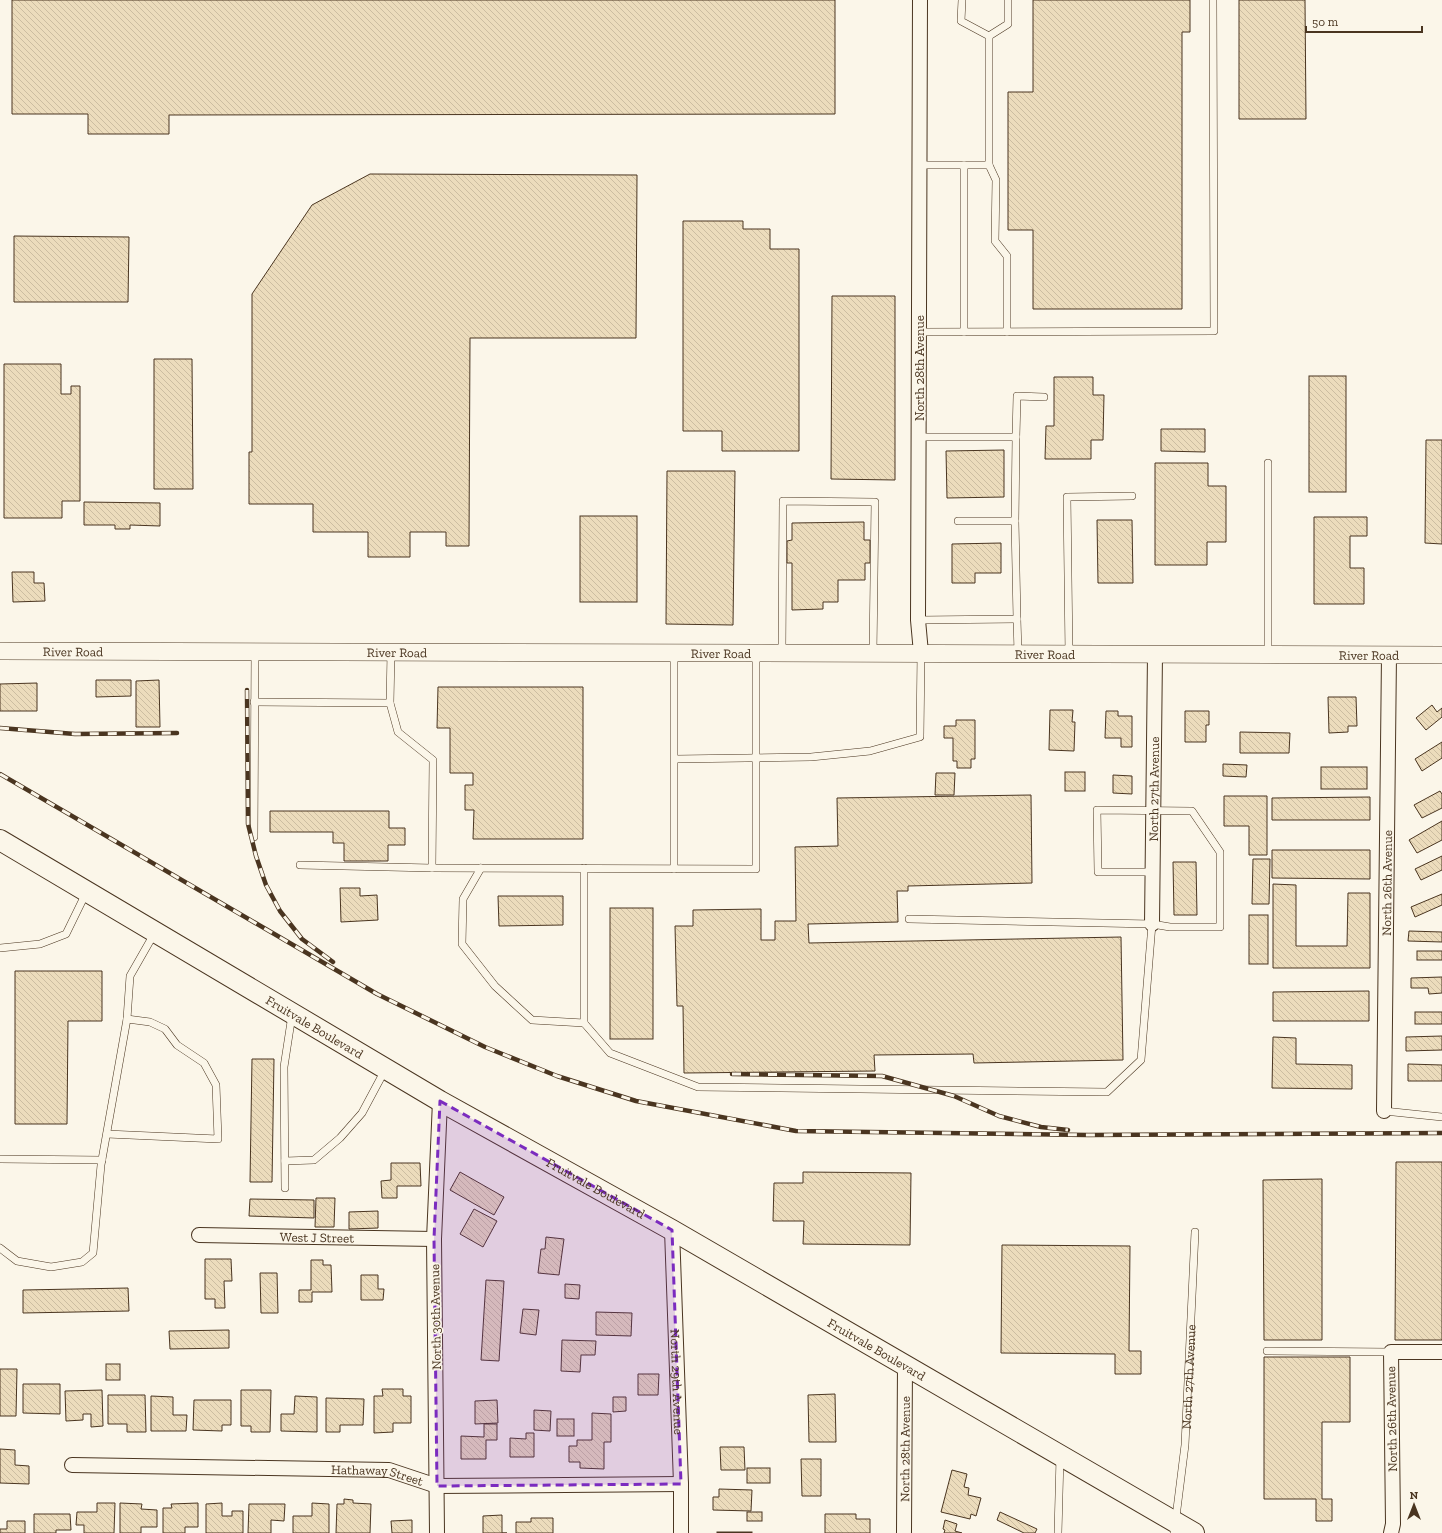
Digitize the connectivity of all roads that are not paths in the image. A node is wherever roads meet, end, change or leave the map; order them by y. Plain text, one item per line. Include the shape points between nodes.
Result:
1 (920, 0) edge
2 (962, 0) edge
3 (1008, 0) edge
4 (1213, 0) edge
5 (989, 36) junction
6 (920, 165) junction
7 (964, 165) junction
8 (989, 165) junction
9 (919, 332) junction
10 (964, 332) junction
11 (1007, 332) junction
12 (1044, 397) dead end
13 (919, 437) junction
14 (1016, 437) junction
15 (1268, 463) dead end
16 (1132, 496) dead end
17 (958, 521) dead end
18 (1015, 521) junction
19 (1016, 619) junction
20 (918, 620) junction
21 (0, 651) edge
22 (255, 651) junction
23 (392, 652) junction
24 (674, 652) junction
25 (756, 652) junction
26 (782, 652) junction
27 (873, 653) junction
28 (921, 653) junction
29 (1018, 654) junction
30 (1068, 654) junction
31 (1155, 654) junction
32 (1268, 654) junction
33 (1389, 655) junction
34 (1442, 655) edge
35 (254, 702) junction
36 (390, 703) junction
37 (675, 759) junction
38 (756, 759) junction
39 (1154, 810) junction
40 (254, 837) dead end
41 (0, 840) edge
42 (300, 865) dead end
43 (432, 868) junction
44 (481, 868) junction
45 (584, 868) junction
46 (674, 869) junction
47 (1153, 872) junction
48 (87, 891) junction
49 (910, 919) dead end
50 (1152, 924) junction
51 (155, 932) junction
52 (0, 948) edge
53 (292, 1013) junction
54 (127, 1019) junction
55 (584, 1023) junction
56 (386, 1069) junction
57 (440, 1101) junction
58 (1384, 1111) joint
59 (1442, 1117) edge
60 (107, 1134) junction
61 (0, 1158) edge
62 (102, 1160) junction
63 (285, 1161) junction
64 (285, 1188) dead end
65 (672, 1230) junction
66 (1196, 1232) dead end
67 (199, 1235) dead end
68 (434, 1239) junction
69 (0, 1248) edge
70 (1267, 1351) dead end
71 (1391, 1352) junction
72 (1442, 1352) edge
73 (904, 1365) junction
74 (1060, 1455) junction
75 (72, 1465) dead end
76 (681, 1484) junction
77 (436, 1486) junction
78 (1174, 1527) edge
79 (437, 1533) edge
80 (681, 1533) edge
81 (904, 1533) edge
82 (1058, 1533) edge
83 (1194, 1533) edge
84 (1391, 1533) edge

1 - 6 street, North 28th Avenue
2 - 5 lane via 961,21
3 - 5 lane via 1008,24
4 - 11 lane via 1214,331
5 - 8 lane
6 - 7 lane
6 - 9 street, North 28th Avenue
7 - 8 lane
7 - 10 lane
8 - 11 lane via 996,180 995,241 1007,256
9 - 10 lane
9 - 13 street, North 28th Avenue
10 - 11 lane
12 - 14 lane via 1016,396
13 - 14 lane
13 - 20 street, North 28th Avenue
14 - 18 lane
15 - 32 lane
16 - 30 lane via 1067,497
17 - 18 lane
18 - 19 lane
19 - 20 lane
19 - 29 lane
20 - 28 street, North 28th Avenue
21 - 22 street, River Road
22 - 23 street, River Road
22 - 35 lane
23 - 24 street, River Road
23 - 36 lane
24 - 25 street, River Road
24 - 37 lane
25 - 26 street, River Road
25 - 38 lane
26 - 27 street, River Road
26 - 27 lane via 783,501 875,502
27 - 28 street, River Road
28 - 29 street, River Road
28 - 38 lane, North 28th Avenue via 920,737 870,751
29 - 30 street, River Road
30 - 31 street, River Road
31 - 32 street, River Road
31 - 39 street, North 27th Avenue
32 - 33 street, River Road
33 - 34 street, River Road
33 - 58 street, North 26th Avenue
35 - 36 lane
35 - 40 lane
36 - 43 lane via 398,732 433,760
37 - 38 lane
37 - 46 lane
38 - 46 lane via 756,869
39 - 47 street, North 27th Avenue
39 - 47 lane via 1097,810 1098,872
39 - 50 lane via 1192,811 1220,852 1220,927 1170,927
41 - 48 main road, Fruitvale Boulevard
42 - 43 lane
43 - 44 lane
44 - 45 lane
44 - 55 lane via 463,899 462,944 496,986 532,1020
45 - 46 lane
45 - 55 lane
47 - 50 street, North 27th Avenue
48 - 51 main road, Fruitvale Boulevard
48 - 52 lane via 66,934 40,944
49 - 50 lane
50 - 55 lane via 1141,1060 1107,1092 698,1087 610,1053
51 - 53 main road, Fruitvale Boulevard
51 - 54 lane via 130,976
53 - 56 main road, Fruitvale Boulevard
53 - 63 lane via 284,1068
54 - 60 lane
54 - 60 lane via 150,1022 165,1030 177,1045 204,1063 216,1084 218,1138
56 - 57 main road, Fruitvale Boulevard
56 - 63 lane via 362,1113 340,1138 314,1160
57 - 65 main road, Fruitvale Boulevard
57 - 68 street, North 30th Avenue
58 - 59 lane
60 - 62 lane
61 - 62 lane
62 - 69 lane via 93,1253 82,1262 51,1267 17,1261
63 - 64 lane
65 - 73 main road, Fruitvale Boulevard
65 - 76 street, North 29th Avenue
66 - 78 lane, North 27th Avenue via 1185,1445
67 - 68 street, West J Street
68 - 77 street, North 30th Avenue
70 - 71 lane
71 - 72 street
71 - 84 street, North 26th Avenue
73 - 74 main road, Fruitvale Boulevard
73 - 81 street, North 28th Avenue
74 - 78 main road, Fruitvale Boulevard
74 - 82 lane
75 - 77 street, Hathaway Street via 389,1470
76 - 77 street, Hathaway Street
76 - 80 street, North 29th Avenue
77 - 79 street, North 30th Avenue
78 - 83 main road, Fruitvale Boulevard

